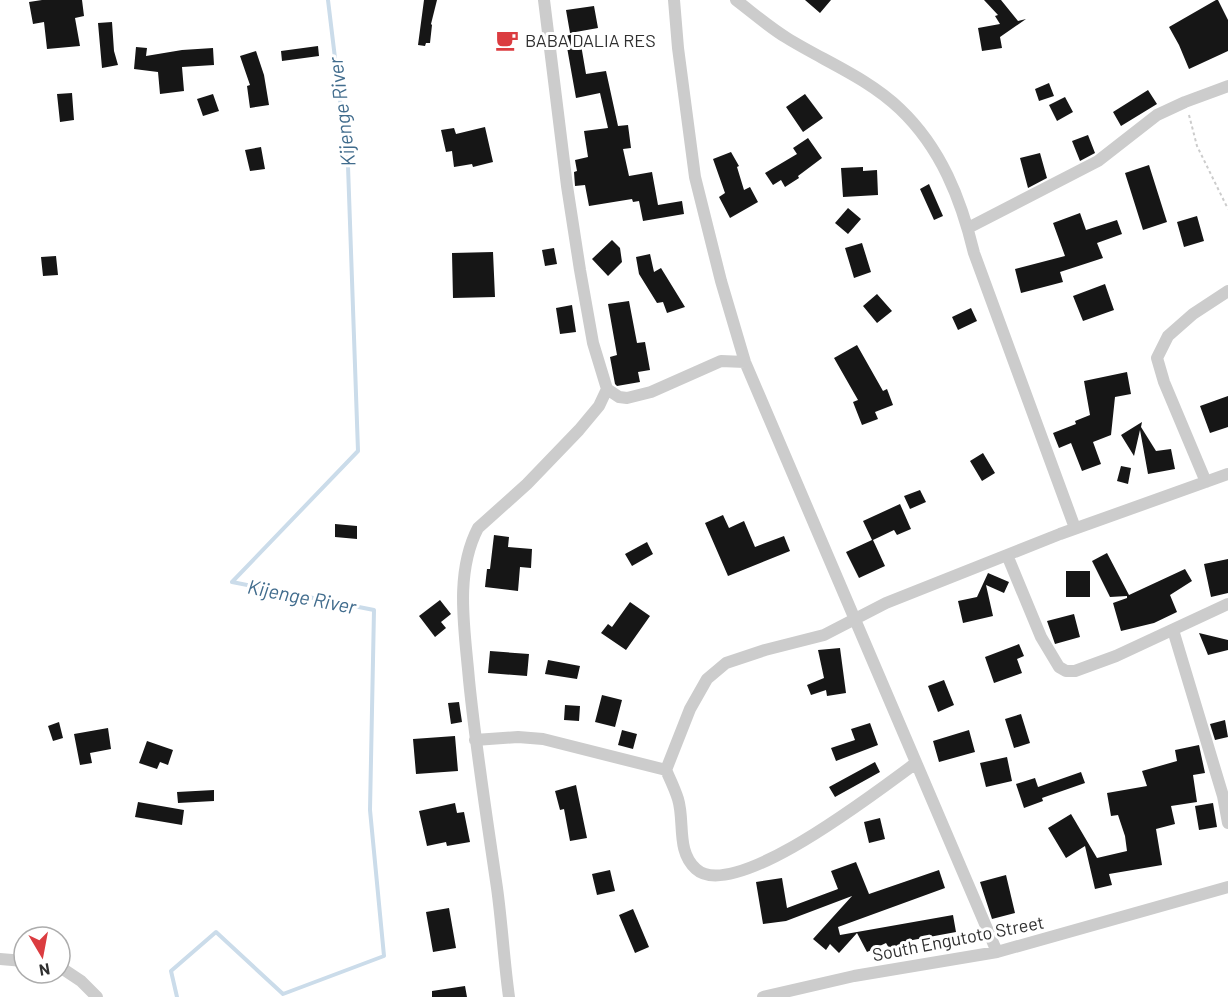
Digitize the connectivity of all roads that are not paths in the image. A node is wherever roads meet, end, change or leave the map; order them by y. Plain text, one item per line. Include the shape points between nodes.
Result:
1 (544, 0) edge
2 (674, 0) edge
3 (736, 0) edge
4 (1228, 86) edge
5 (968, 228) junction
6 (1228, 291) edge
7 (745, 362) junction
8 (608, 389) junction
9 (1228, 474) edge
10 (1206, 482) junction
11 (1075, 528) junction
12 (1007, 555) junction
13 (1228, 604) edge
14 (855, 618) junction
15 (1173, 630) junction
16 (475, 740) junction
17 (915, 763) junction
18 (666, 770) junction
19 (1228, 823) edge
20 (1228, 887) edge
21 (997, 952) junction
22 (72, 975) edge
23 (97, 997) edge
24 (509, 997) edge
25 (763, 997) edge

1 - 8 street via 580,270 594,343
2 - 7 street via 695,177
3 - 5 street via 786,37 899,108 940,159
4 - 5 street via 1149,121 1098,161
5 - 11 street
6 - 10 street via 1168,336 1157,358
7 - 8 street via 721,361 651,392 627,398
7 - 14 street
8 - 16 street via 579,430 527,484 484,520 473,537 464,578 463,615
9 - 10 street
10 - 11 street
11 - 12 street
12 - 14 street
12 - 15 street via 1041,637 1059,667 1066,671 1093,665
13 - 15 street
14 - 17 street
14 - 18 street via 831,632 731,661 714,672 690,709
15 - 19 street
16 - 18 street via 543,739
16 - 24 street
17 - 18 street via 847,814 775,857 721,876 706,875 695,868 685,852 678,799
17 - 21 street
20 - 21 street, South Engutoto Street
21 - 25 street, South Engutoto Street via 854,976
22 - 23 street

